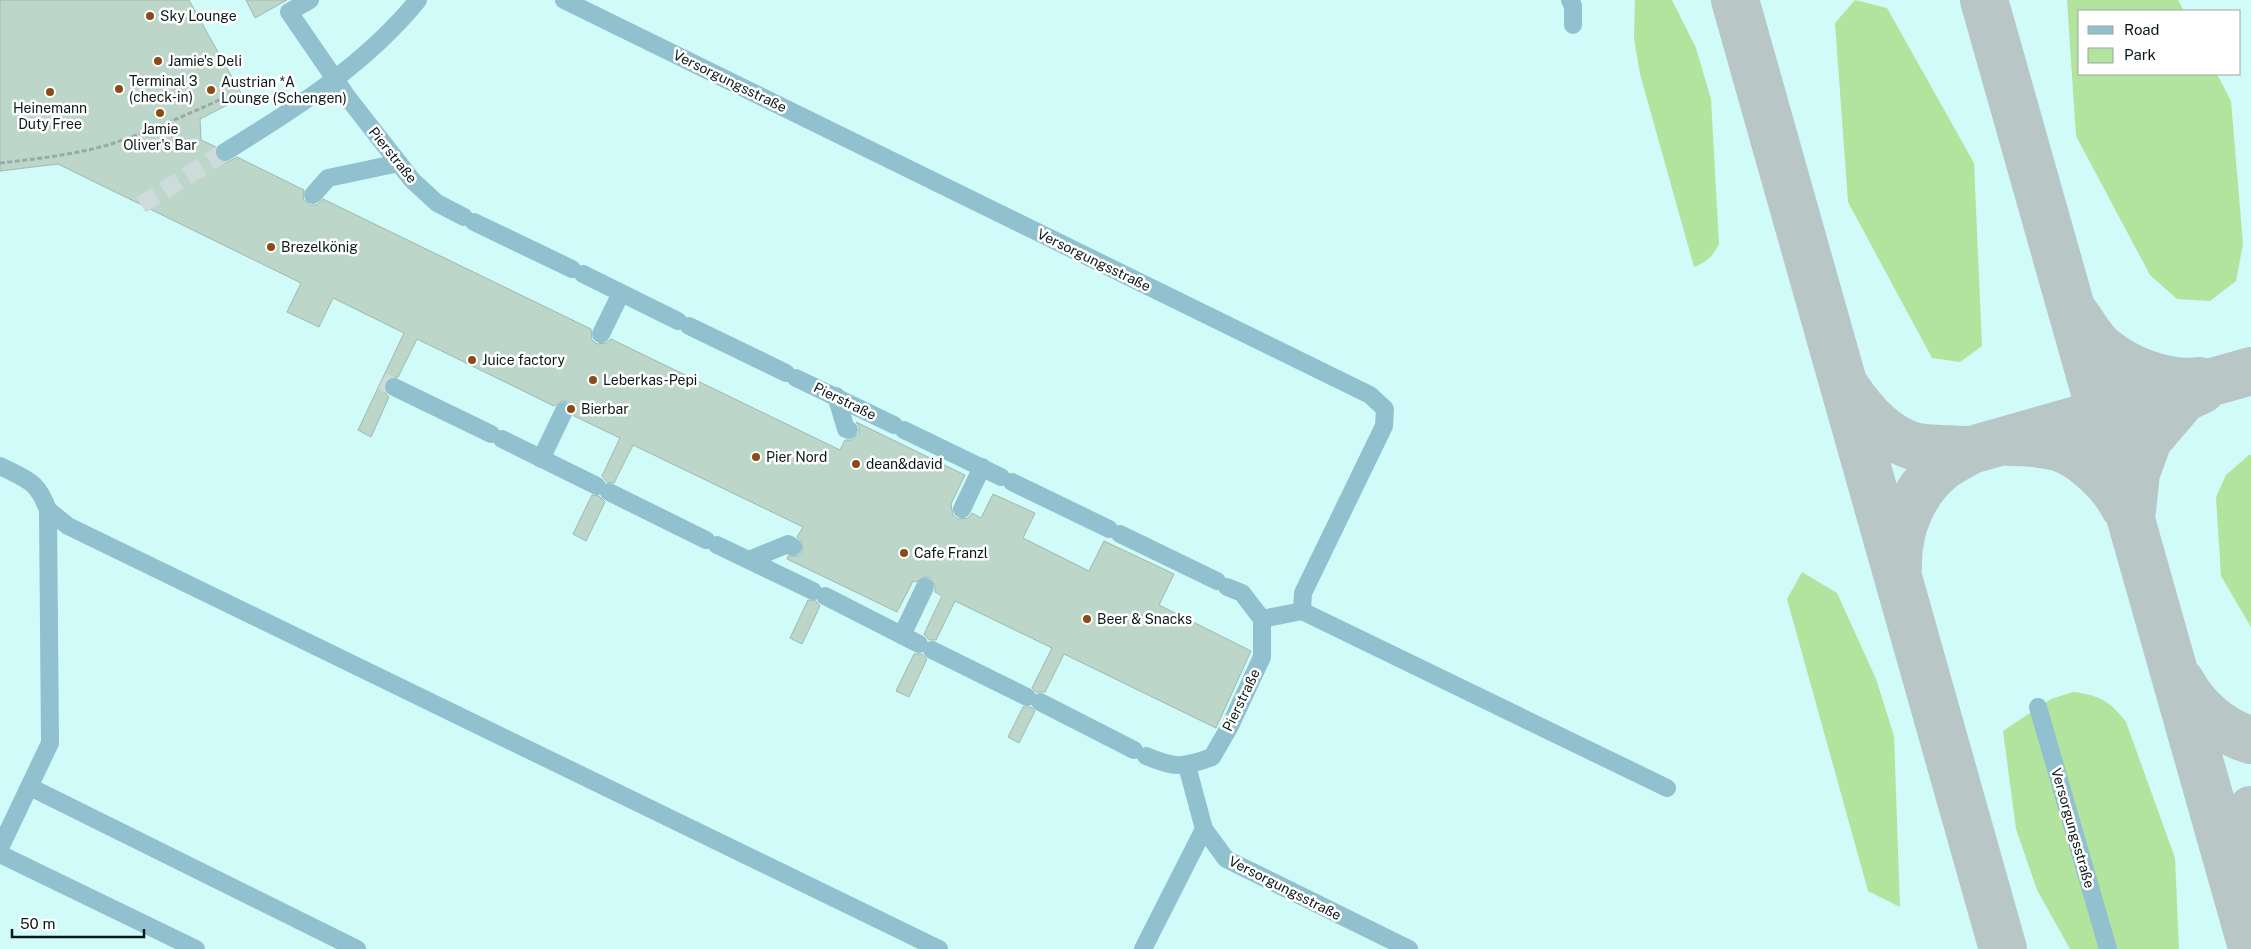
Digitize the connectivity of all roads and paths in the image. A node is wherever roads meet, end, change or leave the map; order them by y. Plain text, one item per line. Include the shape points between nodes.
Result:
1 (310, 0) edge
2 (418, 0) edge
3 (564, 0) edge
4 (1570, 0) edge
5 (1573, 25) dead end
6 (336, 79) junction
7 (235, 93) dead end
8 (225, 152) tunnel mouth
9 (0, 163) edge
10 (399, 163) junction
11 (313, 194) dead end
12 (622, 292) junction
13 (601, 334) dead end
14 (394, 387) tunnel mouth
15 (836, 396) junction
16 (564, 411) dead end
17 (850, 430) dead end
18 (541, 458) junction
19 (0, 466) edge
20 (982, 467) junction
21 (962, 509) dead end
22 (48, 510) junction
23 (793, 547) dead end
24 (749, 560) junction
25 (925, 587) dead end
26 (1302, 611) junction
27 (1262, 619) junction
28 (902, 635) junction
29 (2038, 708) dead end
30 (1187, 766) junction
31 (30, 787) junction
32 (1667, 788) dead end
33 (1204, 829) junction
34 (0, 848) edge
35 (0, 854) edge
36 (196, 949) edge
37 (357, 949) edge
38 (939, 949) edge
39 (1143, 949) edge
40 (1409, 949) edge
41 (2108, 949) edge

1 - 6 lane, Pierstraße via 290,12
2 - 6 lane via 403,18
3 - 26 lane, Versorgungsstraße via 1370,395 1385,409 1384,426 1303,593
4 - 5 lane
6 - 8 lane
6 - 10 lane, Pierstraße
7 - 9 path via 112,143 32,160
10 - 11 lane via 328,178
10 - 12 lane, Pierstraße via 437,203
12 - 13 lane
12 - 15 lane, Pierstraße
14 - 18 lane, Pierstraße
15 - 17 lane via 846,429
15 - 20 lane, Pierstraße
16 - 18 lane
18 - 24 lane, Pierstraße
19 - 22 lane via 32,482 41,492
20 - 21 lane via 967,486
20 - 27 lane, Pierstraße via 1242,593
22 - 31 lane via 50,743
22 - 38 lane via 68,526
23 - 24 lane via 788,544
24 - 28 lane, Pierstraße
25 - 28 lane via 909,604
26 - 27 lane
26 - 32 lane
27 - 30 lane, Pierstraße via 1262,657 1230,726 1212,757
28 - 30 lane, Pierstraße via 1140,753 1163,763
29 - 41 lane, Versorgungsstraße
30 - 33 lane, Versorgungsstraße
31 - 34 lane
31 - 37 lane
33 - 39 lane
33 - 40 lane, Versorgungsstraße via 1226,859
35 - 36 lane

